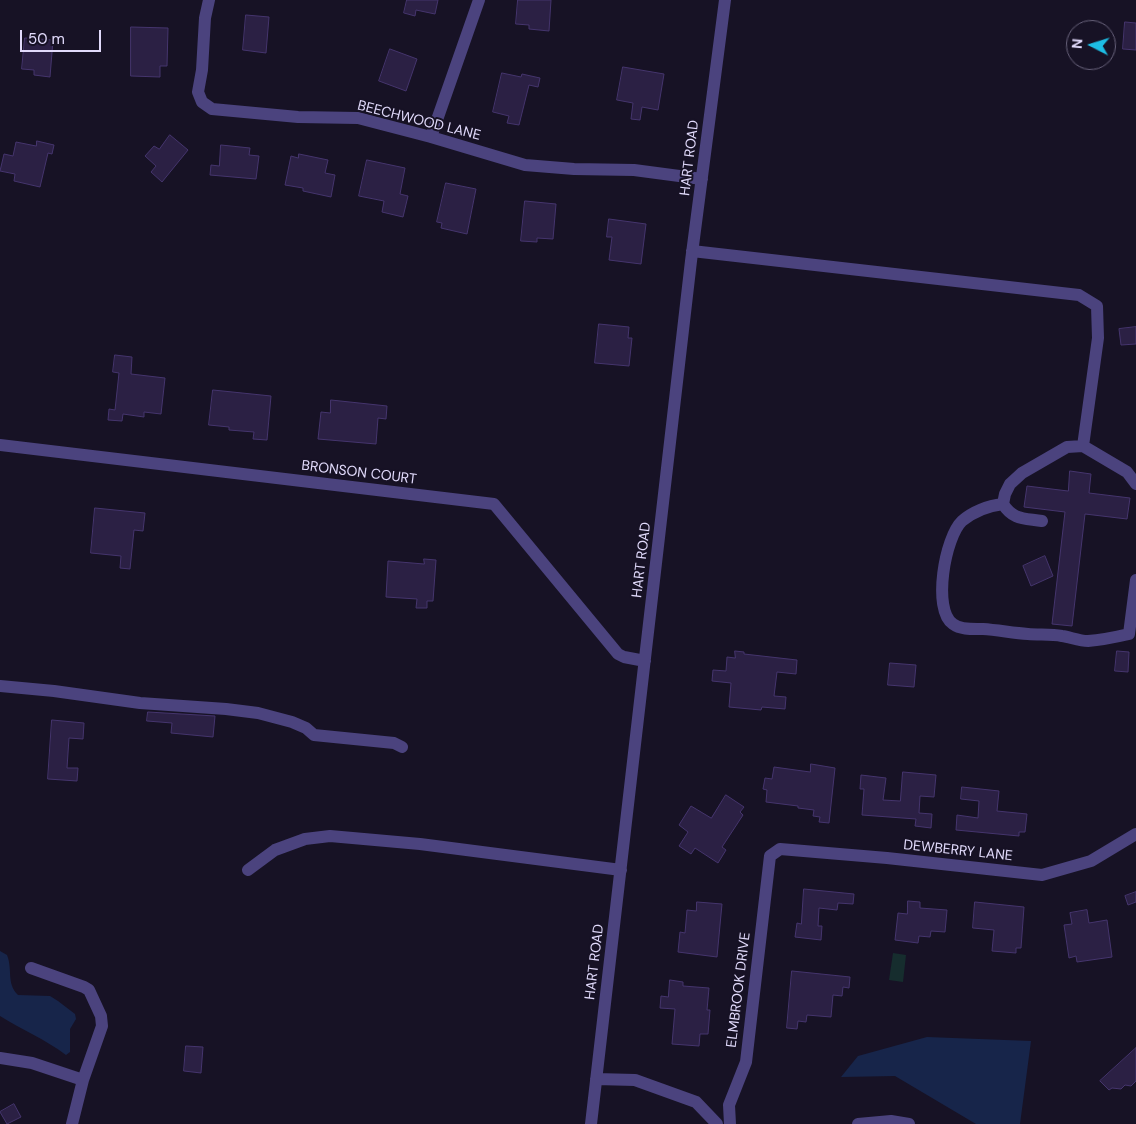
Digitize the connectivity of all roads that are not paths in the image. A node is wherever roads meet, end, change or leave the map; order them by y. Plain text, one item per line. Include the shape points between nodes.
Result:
1 (208, 0) edge
2 (479, 0) edge
3 (725, 0) edge
4 (431, 137) junction
5 (702, 179) junction
6 (692, 251) junction
7 (0, 445) edge
8 (1083, 446) junction
9 (1136, 484) edge
10 (1003, 504) junction
11 (1042, 521) dead end
12 (1136, 580) edge
13 (645, 661) junction
14 (0, 686) edge
15 (402, 747) dead end
16 (1136, 834) edge
17 (770, 856) joint
18 (248, 870) dead end
19 (621, 870) junction
20 (30, 968) dead end
21 (0, 1058) edge
22 (596, 1078) junction
23 (83, 1080) junction
24 (72, 1124) edge
25 (591, 1124) edge
26 (717, 1124) edge
27 (730, 1124) edge
28 (858, 1124) edge
29 (909, 1124) edge

1 - 4 street, BEECHWOOD LANE via 198,92 202,102 212,109 358,118
2 - 4 street
3 - 5 street, HART ROAD
4 - 5 street, BEECHWOOD LANE via 525,165 634,170
5 - 6 street, HART ROAD
6 - 8 street via 1079,295 1097,306 1098,338
6 - 13 street, HART ROAD
7 - 13 street, BRONSON COURT via 494,504 618,654
8 - 9 street via 1127,472
8 - 10 street via 1068,447 1022,473 1010,484
10 - 11 street via 1015,516
10 - 12 street via 978,510 961,522 951,537 942,587 945,613 952,624 962,628 1086,641 1129,634
13 - 19 street, HART ROAD
14 - 15 street via 258,713 292,722 314,735 394,743
16 - 17 street, DEWBERRY LANE via 1091,861 1042,875 780,849
17 - 27 street, ELMBROOK DRIVE via 746,1062 729,1105
18 - 19 street via 275,850 305,839 330,836
19 - 22 street, HART ROAD
20 - 23 street via 89,990 102,1016 102,1026
21 - 23 street via 32,1063
22 - 25 street, HART ROAD
22 - 26 street via 635,1080 696,1102
23 - 24 street
28 - 29 street via 891,1121

